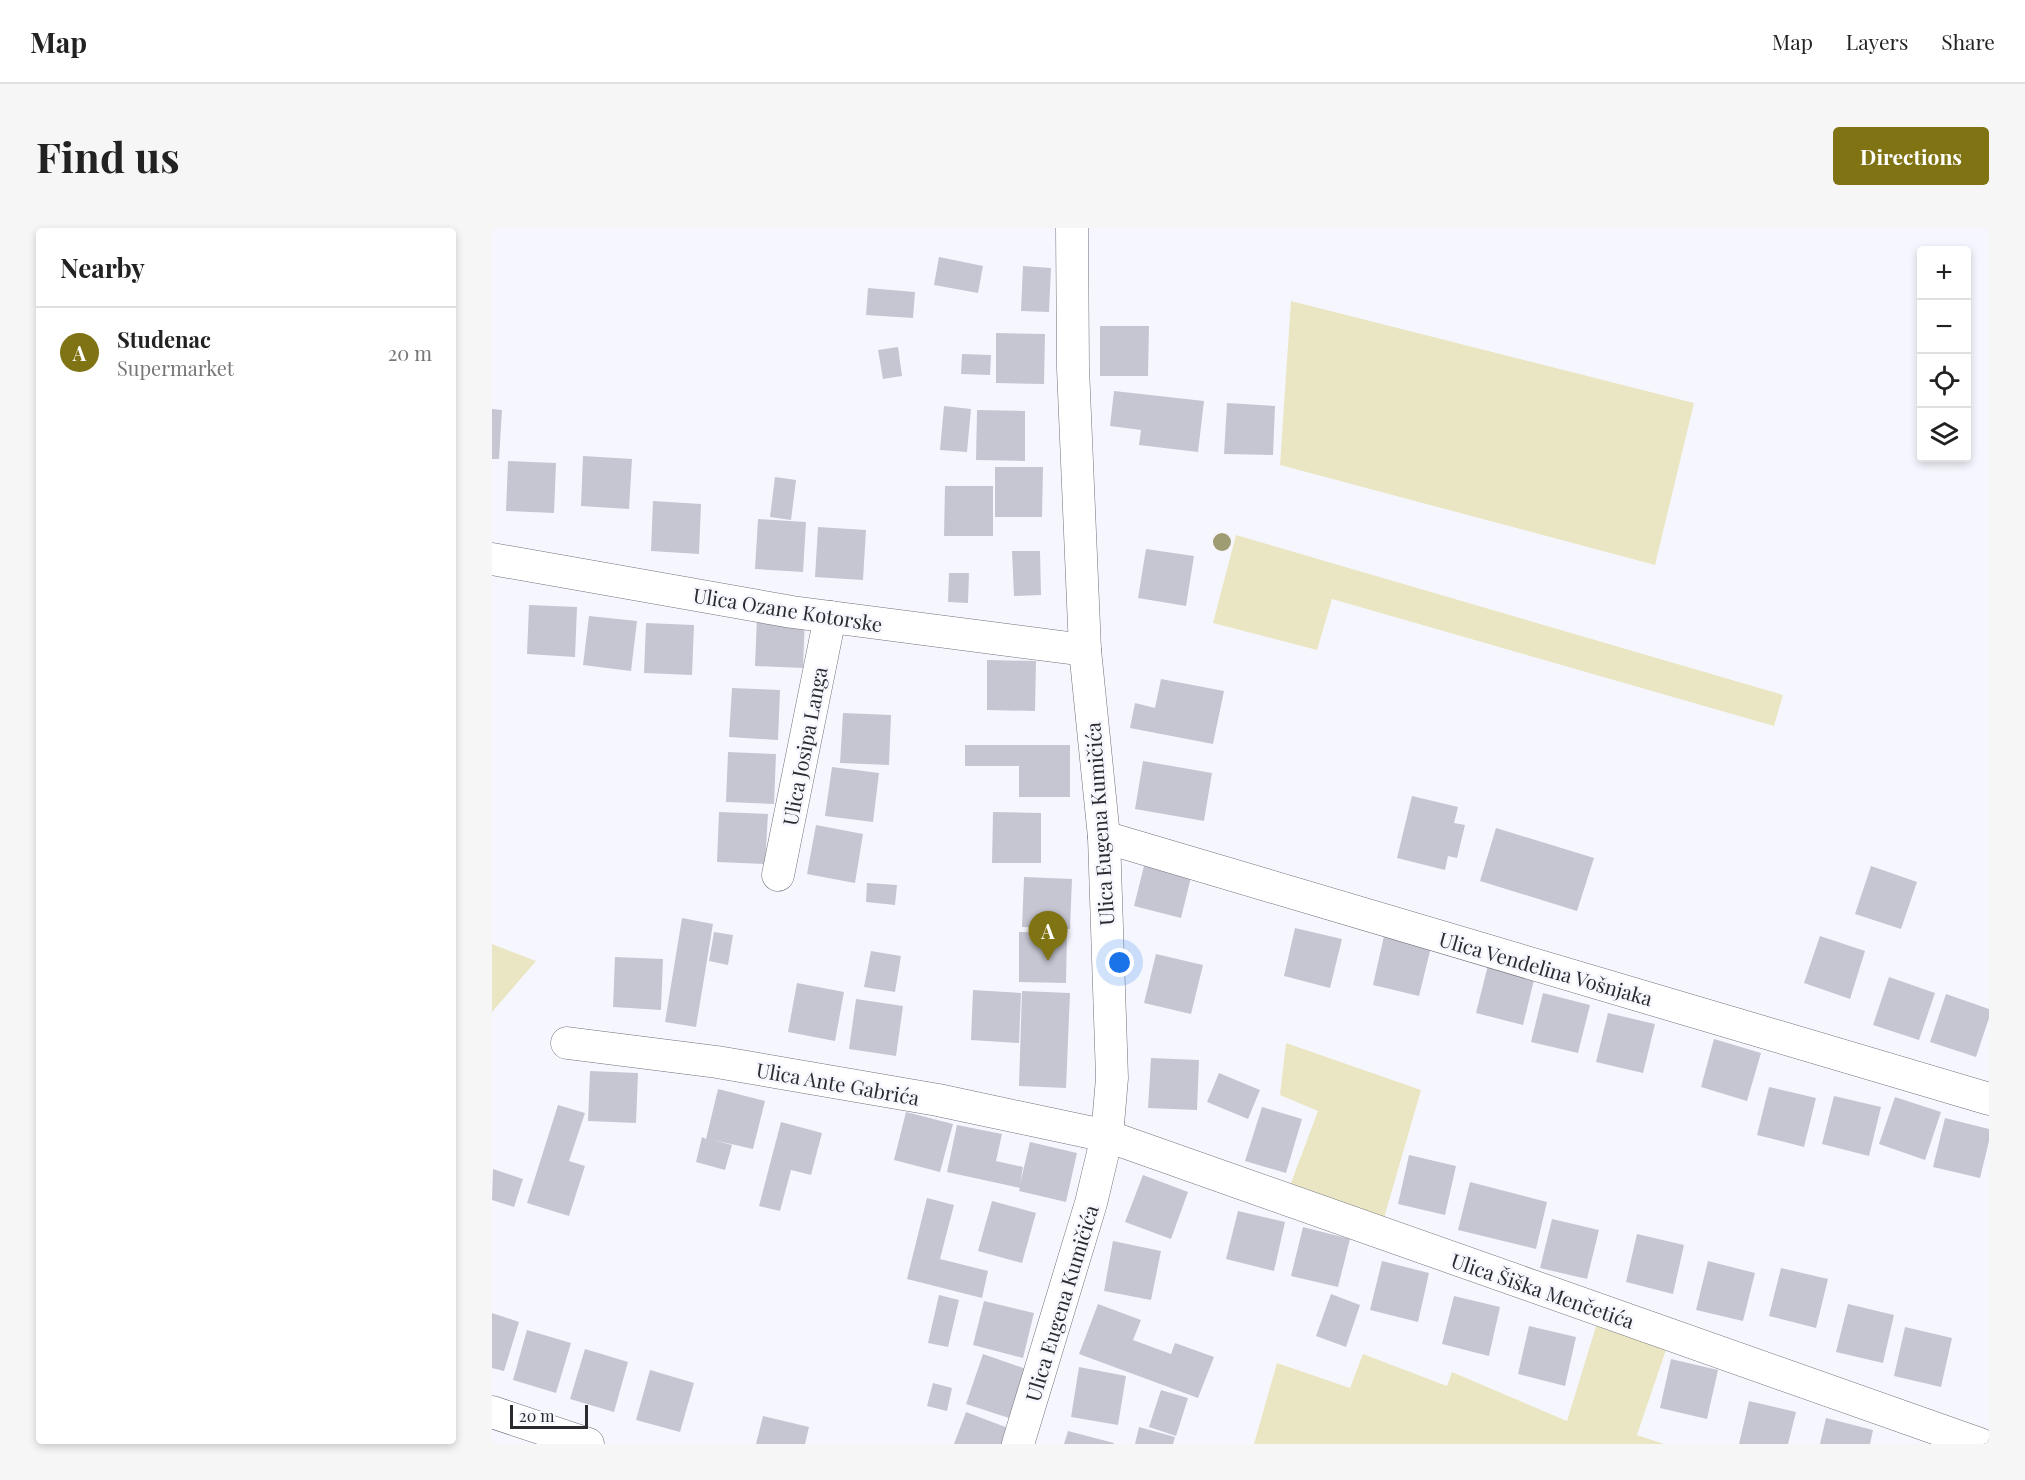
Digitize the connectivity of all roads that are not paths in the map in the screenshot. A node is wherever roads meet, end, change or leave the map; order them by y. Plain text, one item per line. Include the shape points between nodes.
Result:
1 (1072, 228) edge
2 (492, 559) edge
3 (830, 617) junction
4 (1085, 650) junction
5 (1104, 837) junction
6 (778, 875) dead end
7 (567, 1044) dead end
8 (1989, 1099) edge
9 (1107, 1136) junction
10 (492, 1412) edge
11 (588, 1444) edge
12 (1018, 1444) edge
13 (1980, 1444) edge

1 - 4 street, Ulica Eugena Kumičića via 1073,368
2 - 3 street, Ulica Ozane Kotorske
3 - 4 street, Ulica Ozane Kotorske
3 - 6 street, Ulica Josipa Langa
4 - 5 street, Ulica Eugena Kumičića
5 - 8 street, Ulica Vendelina Vošnjaka
5 - 9 street, Ulica Eugena Kumičića via 1112,1078
7 - 9 street, Ulica Ante Gabrića via 717,1062 938,1100
9 - 12 street, Ulica Eugena Kumičića via 1091,1203
9 - 13 street, Ulica Šiška Menčetića
10 - 11 street

